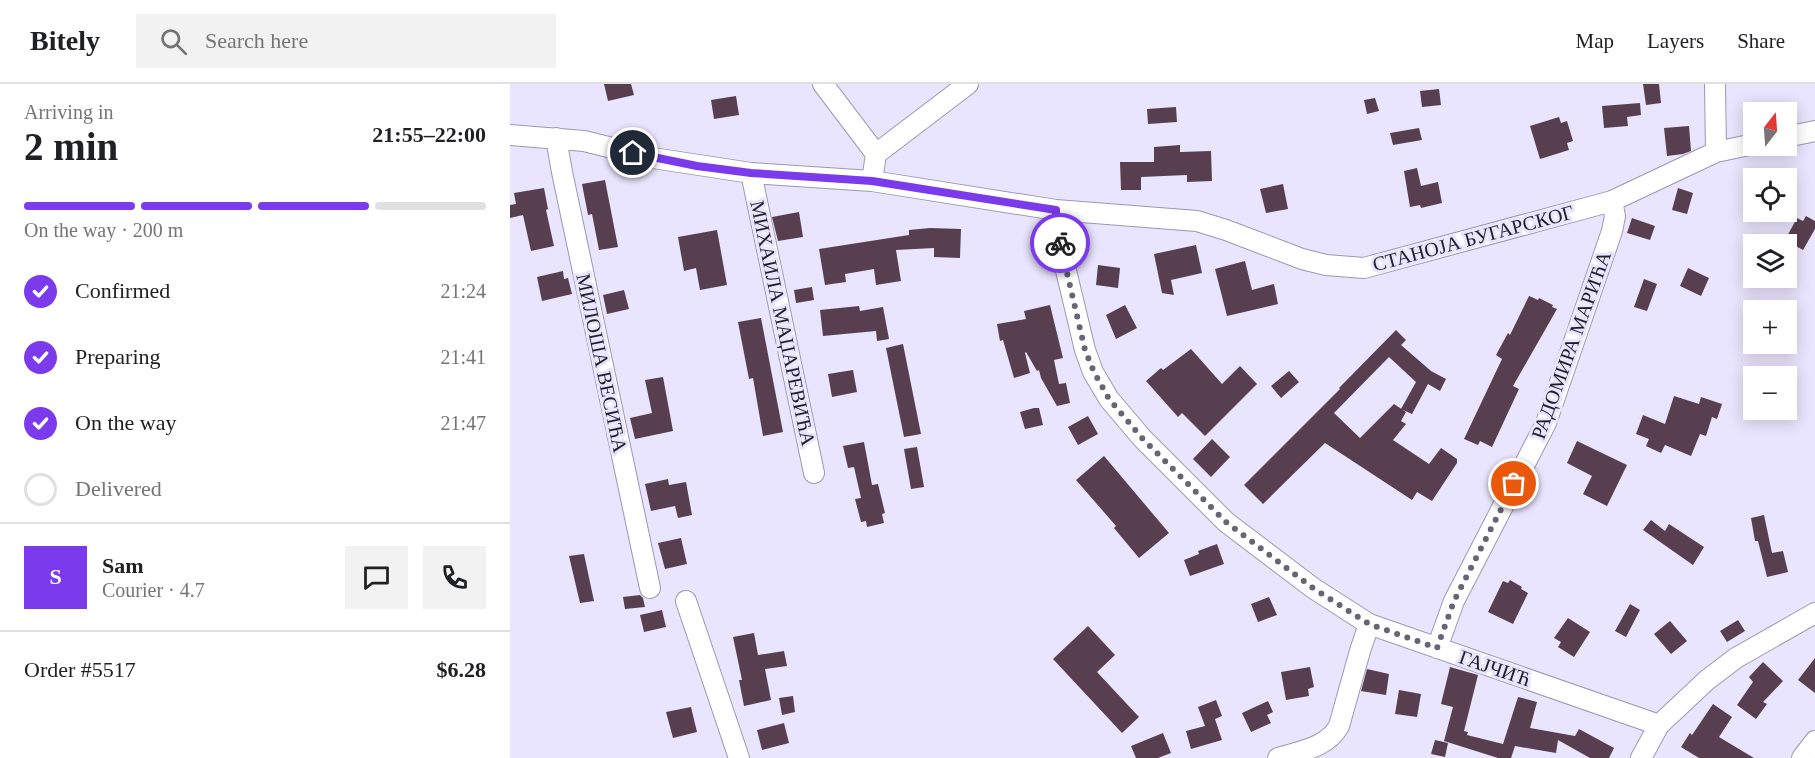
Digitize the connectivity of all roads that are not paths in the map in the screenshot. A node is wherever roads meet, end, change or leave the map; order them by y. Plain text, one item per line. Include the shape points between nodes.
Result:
1 (823, 84) edge
2 (968, 84) edge
3 (1715, 84) edge
4 (1815, 131) edge
5 (510, 135) edge
6 (1797, 135) edge
7 (556, 138) junction
8 (1743, 146) edge
9 (1716, 152) junction
10 (876, 154) junction
11 (751, 173) junction
12 (872, 181) junction
13 (1612, 201) junction
14 (1056, 210) junction
15 (814, 473) dead end
16 (651, 588) dead end
17 (686, 601) dead end
18 (1815, 613) edge
19 (1369, 624) junction
20 (1437, 648) junction
21 (1659, 725) junction
22 (1815, 741) edge
23 (739, 758) edge
24 (1278, 758) edge
25 (1641, 758) edge
26 (1802, 758) edge

1 - 10 street
2 - 10 street
3 - 9 street
4 - 6 street
5 - 7 street, СТАНОЈА БУГАРСКОГ
7 - 11 street, СТАНОЈА БУГАРСКОГ
7 - 16 street, МИЛОША ВЕСИЋА
8 - 9 street, СТАНОЈА БУГАРСКОГ
9 - 13 street, СТАНОЈА БУГАРСКОГ
10 - 12 street
11 - 12 street, СТАНОЈА БУГАРСКОГ
11 - 15 street, МИХАИЛА МАЏАРЕВИЋА
12 - 14 street, СТАНОЈА БУГАРСКОГ
13 - 14 street, СТАНОЈА БУГАРСКОГ via 1364,268 1302,259 1197,221
13 - 20 street, РАДОМИРА МАРИЋА via 1612,231 1546,423 1454,601
14 - 19 street, ГАЈЧИЋ via 1057,233 1085,350 1109,399 1226,522 1313,588
17 - 23 street
18 - 21 street via 1736,658
19 - 20 street, ГАЈЧИЋ
19 - 24 street via 1335,733 1323,744
20 - 21 street, ГАЈЧИЋ
21 - 25 street
22 - 26 street

